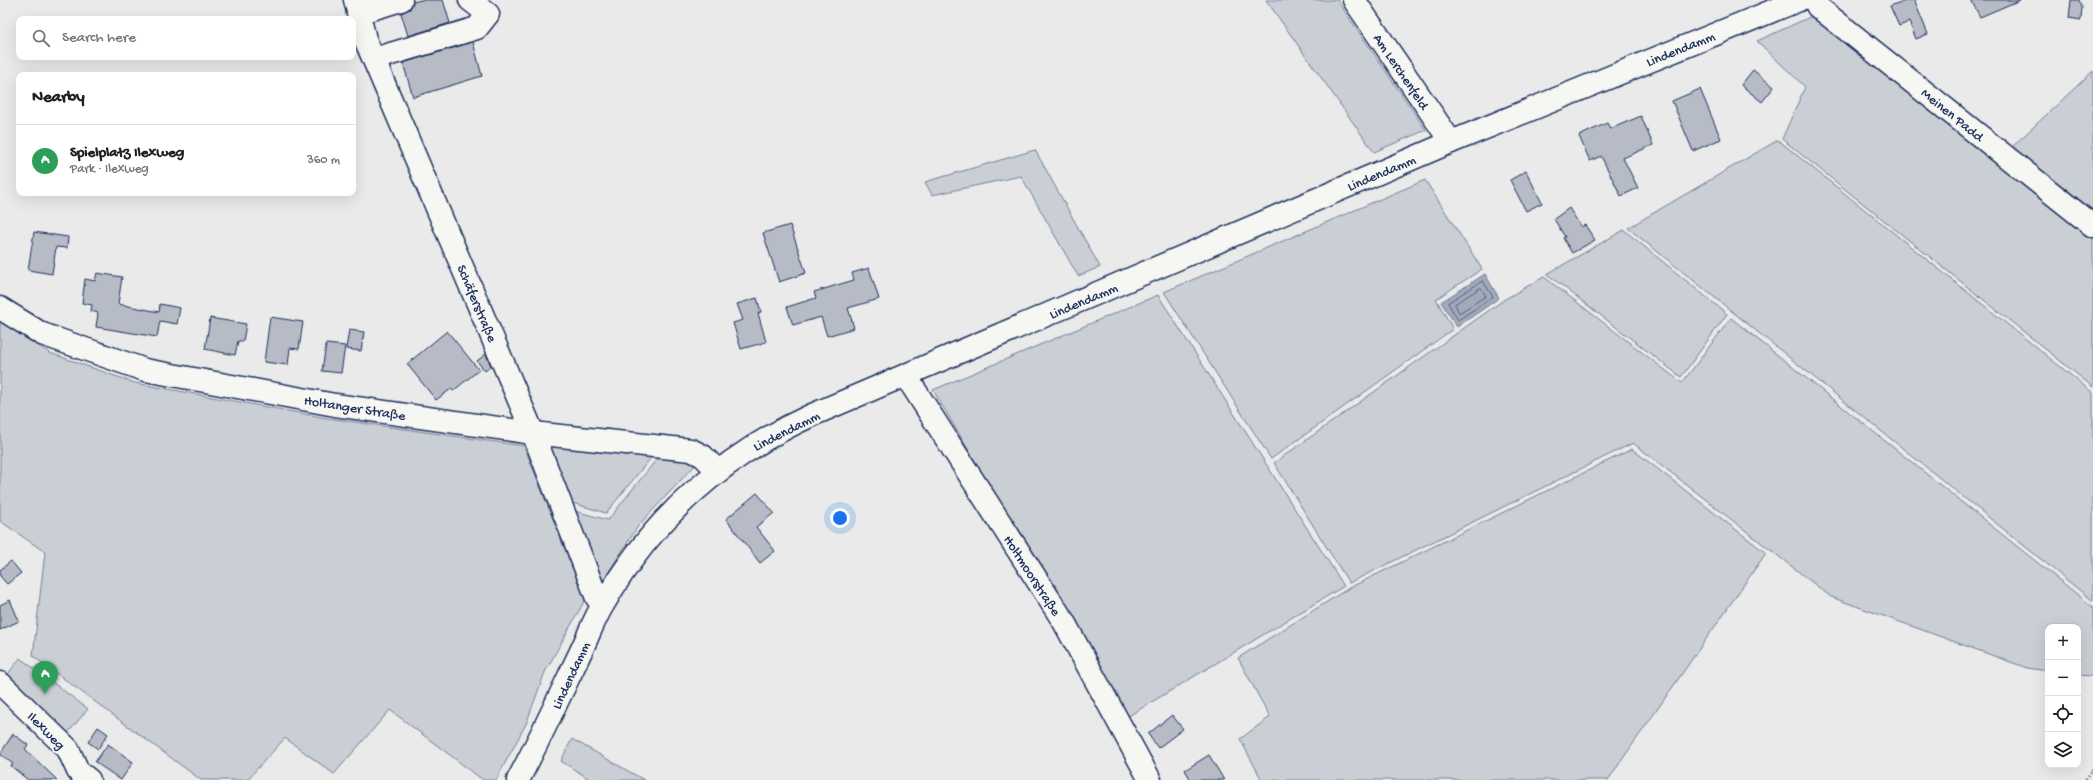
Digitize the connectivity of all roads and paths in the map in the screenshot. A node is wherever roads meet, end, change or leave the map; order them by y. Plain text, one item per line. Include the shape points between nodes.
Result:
1 (401, 0) edge
2 (470, 0) edge
3 (1354, 0) edge
4 (1799, 0) edge
5 (1814, 0) edge
6 (356, 7) edge
7 (374, 59) junction
8 (1451, 142) junction
9 (2093, 226) edge
10 (0, 308) edge
11 (906, 376) junction
12 (534, 433) junction
13 (717, 470) junction
14 (603, 603) junction
15 (0, 683) edge
16 (2093, 768) edge
17 (88, 780) edge
18 (518, 780) edge
19 (1150, 780) edge
20 (2085, 780) edge

1 - 6 street
2 - 7 street via 488,14 477,28
3 - 8 street, Am Lerchenfeld
4 - 8 street, Lindendamm
5 - 9 street, Meinen Padd via 1818,7
6 - 7 street, Schäferstraße
7 - 12 street, Schäferstraße
8 - 11 street, Lindendamm
10 - 12 street, Holtanger Straße via 42,334 139,369 335,405
11 - 13 street, Lindendamm via 794,423 762,440
11 - 19 street, Holtmoorstraße via 1064,622
12 - 13 street, Holtanger Straße via 691,450 703,456
12 - 14 street, Schäferstraße via 596,598
13 - 14 street, Lindendamm via 653,531
14 - 18 street, Lindendamm via 539,742
15 - 17 street, Ilexweg via 68,749 78,771
16 - 20 path

